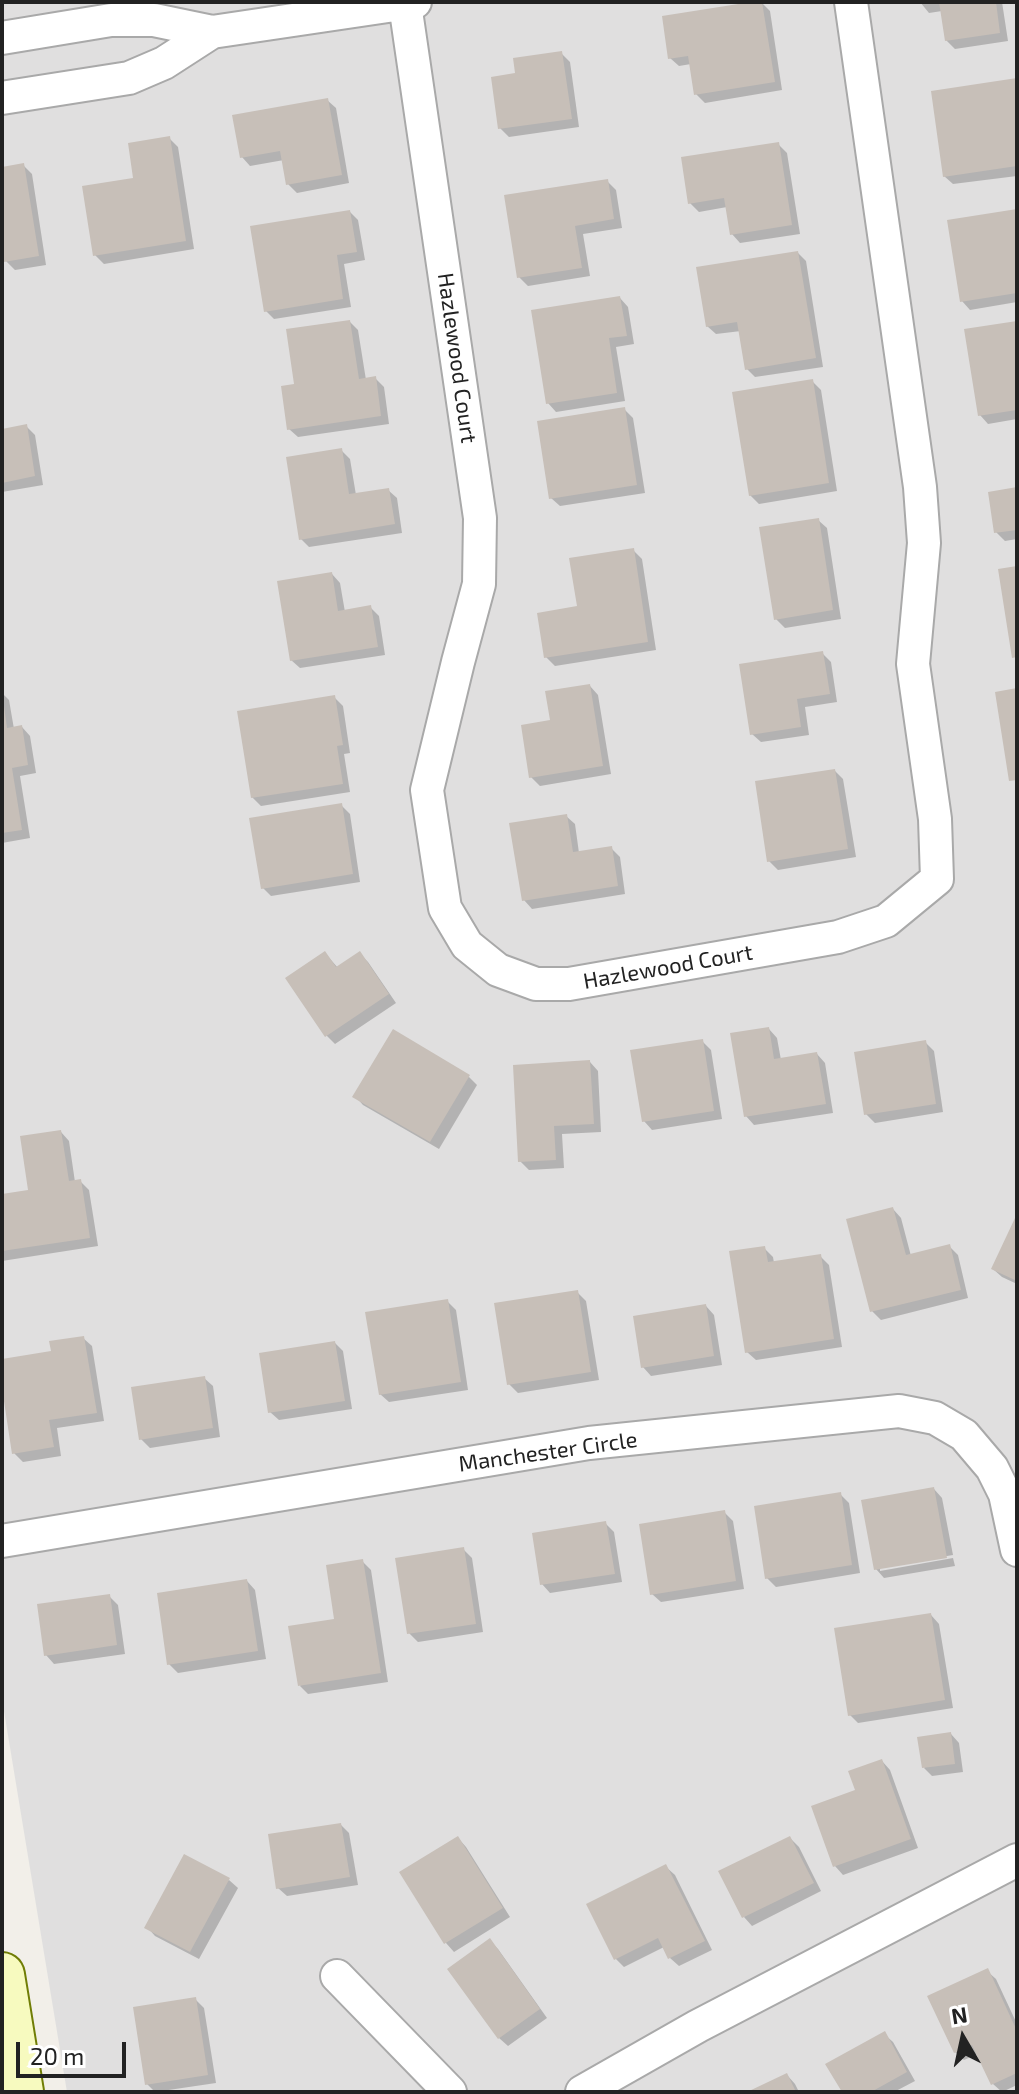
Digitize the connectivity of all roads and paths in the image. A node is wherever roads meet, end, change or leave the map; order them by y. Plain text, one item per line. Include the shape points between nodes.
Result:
1 (851, 2) edge
2 (410, 3) edge
3 (212, 32) junction
4 (2, 38) edge
5 (2, 98) edge
6 (2, 1541) edge
7 (1017, 1550) edge
8 (1017, 1860) edge
9 (2, 1975) edge
10 (337, 1976) dead end
11 (14, 2078) edge
12 (450, 2092) edge
13 (582, 2092) edge

1 - 2 street, Hazlewood Court via 920,487 924,543 913,664 935,819 937,879 886,921 838,937 569,984 536,984 498,970 467,945 445,908 427,790 479,584 480,518
2 - 3 street
3 - 4 street via 154,20 111,20
3 - 5 street via 129,78
6 - 7 street, Manchester Circle via 589,1443 899,1411 935,1418 964,1435 992,1468 1005,1494
8 - 13 street
9 - 11 street
10 - 12 street

